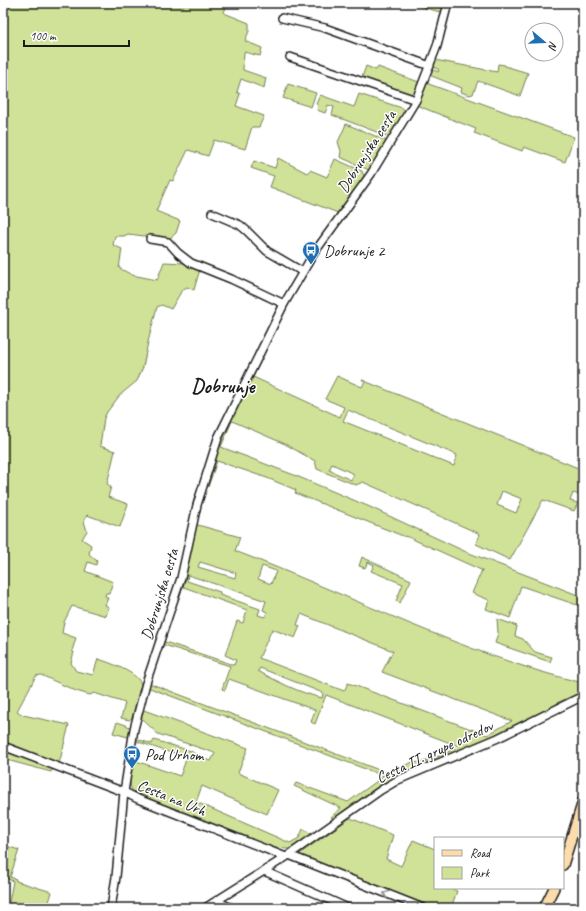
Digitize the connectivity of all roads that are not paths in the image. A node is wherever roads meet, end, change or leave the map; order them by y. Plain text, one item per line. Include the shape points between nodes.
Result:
1 (448, 3) edge
2 (282, 18) dead end
3 (290, 57) dead end
4 (430, 66) junction
5 (416, 100) junction
6 (212, 214) dead end
7 (150, 240) dead end
8 (303, 272) junction
9 (284, 304) junction
10 (583, 696) edge
11 (3, 746) edge
12 (124, 792) junction
13 (583, 801) edge
14 (288, 856) junction
15 (564, 862) edge
16 (264, 871) junction
17 (554, 889) edge
18 (216, 901) junction
19 (111, 908) edge
20 (205, 908) edge
21 (232, 908) edge
22 (348, 908) edge
23 (423, 908) edge
24 (544, 908) edge

1 - 4 street, Dobrunjska cesta
2 - 4 street via 325,28
3 - 5 street
4 - 5 street, Dobrunjska cesta
5 - 8 street, Dobrunjska cesta via 371,174 314,252
6 - 8 street via 240,225 267,251
7 - 9 street via 168,242 191,263
8 - 9 street, Dobrunjska cesta
9 - 12 street, Dobrunjska cesta via 228,416 208,468 181,578 146,683 134,729
10 - 14 street, Cesta II. grupe odredov via 498,738 398,780
11 - 12 street, Cesta na Urh
12 - 14 street, Cesta na Urh
12 - 19 street, Dobrunjska cesta
13 - 15 main road
14 - 16 street, Cesta II. grupe odredov
23 -> 14 street, Cesta na Urh
16 - 18 street, Cesta II. grupe odredov
16 - 22 street
17 - 24 main road
18 - 20 street, Cesta II. grupe odredov
18 - 21 street

